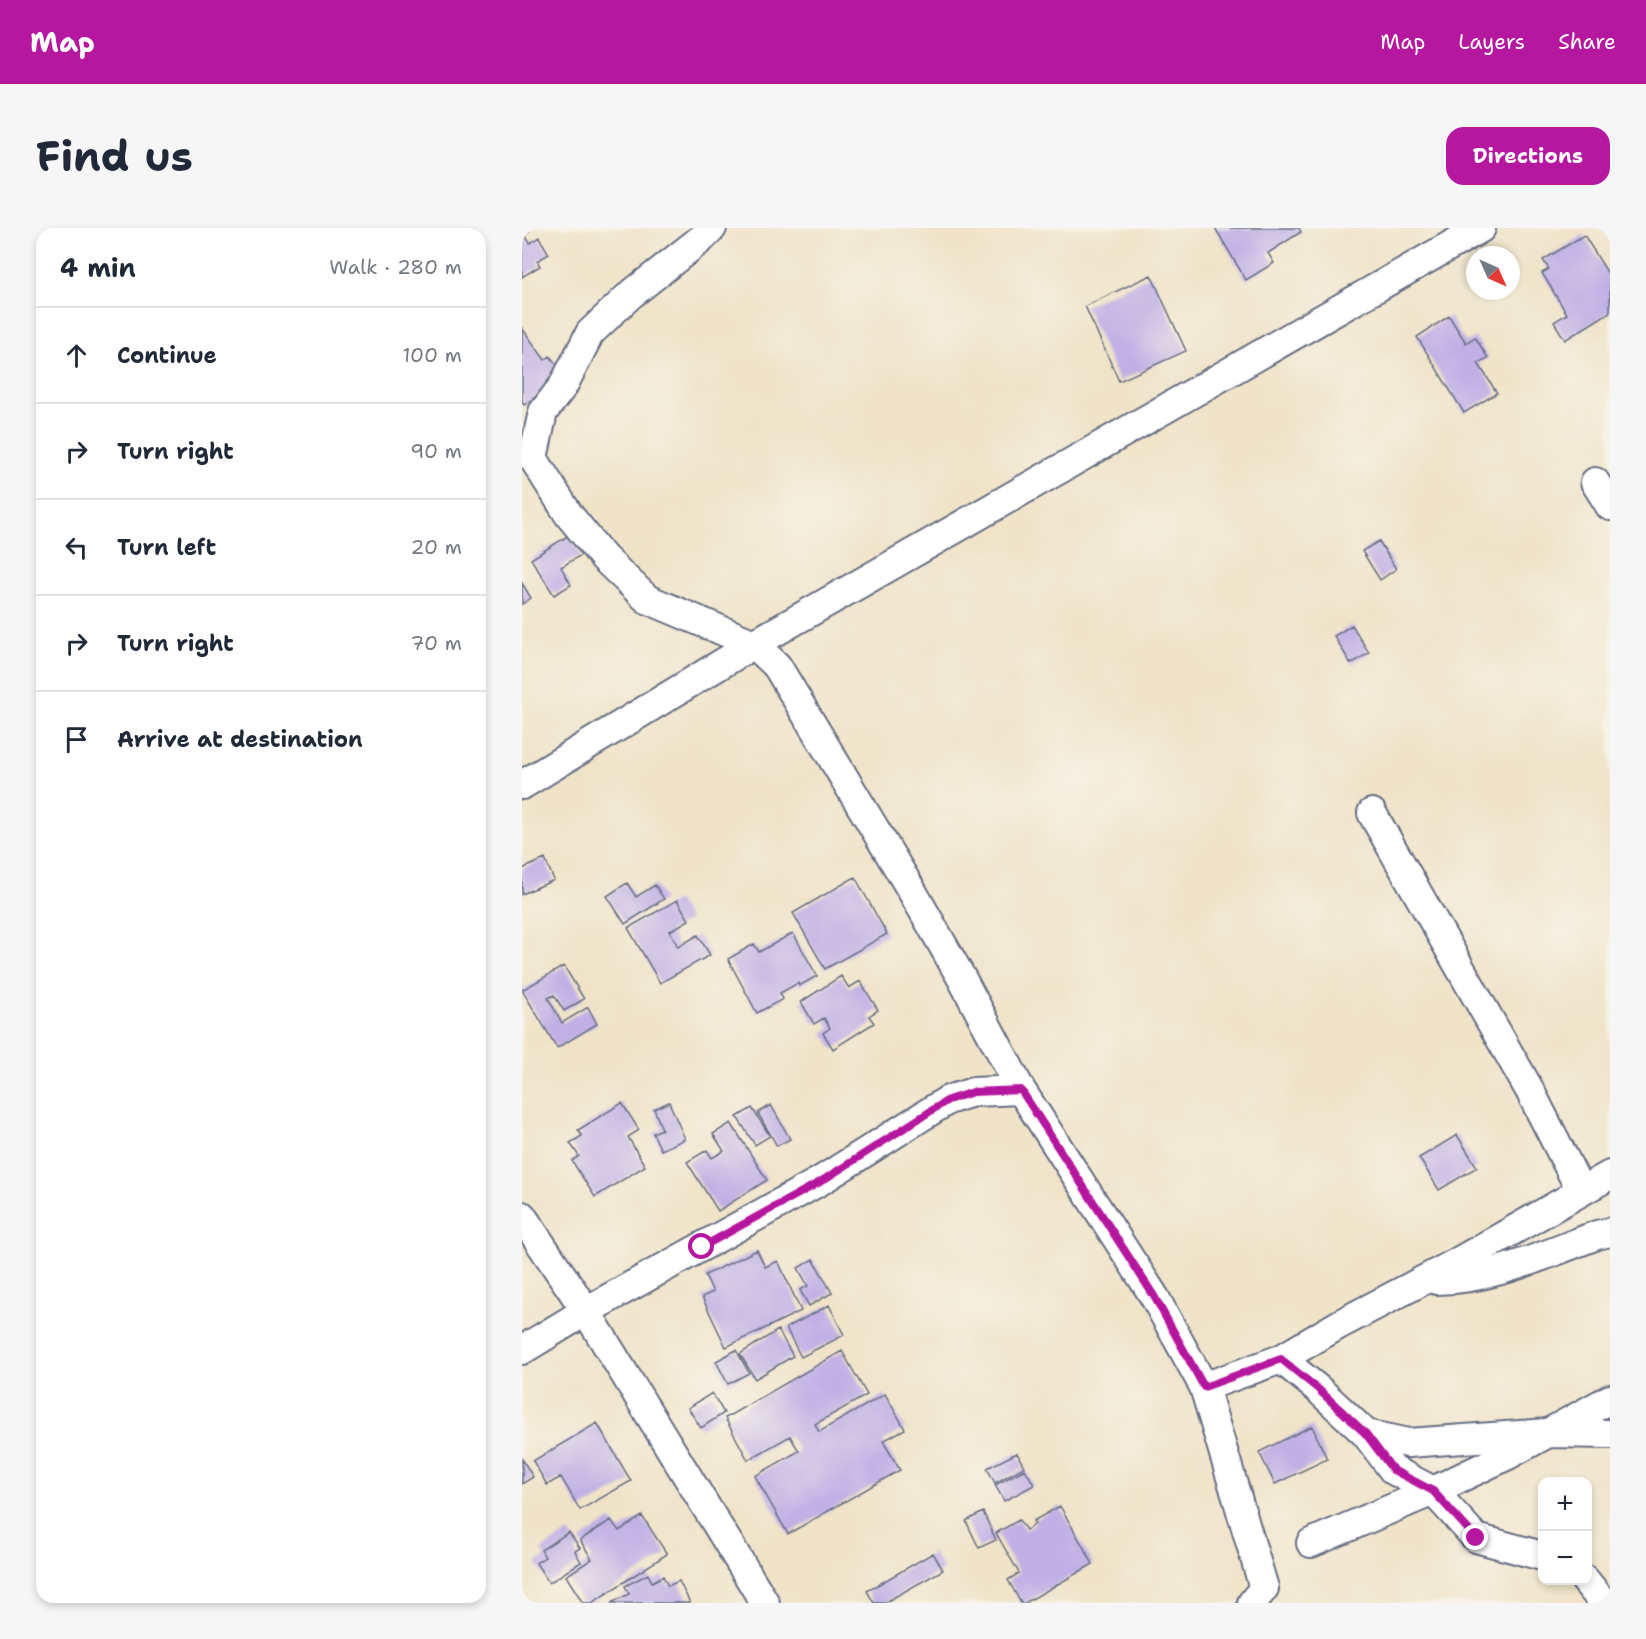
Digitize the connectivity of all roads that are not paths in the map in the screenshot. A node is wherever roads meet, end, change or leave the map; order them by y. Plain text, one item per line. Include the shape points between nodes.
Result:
1 (712, 228) edge
2 (1481, 228) edge
3 (1594, 482) dead end
4 (1610, 506) edge
5 (754, 644) junction
6 (522, 785) edge
7 (1372, 813) dead end
8 (1021, 1090) junction
9 (1610, 1176) edge
10 (1581, 1191) junction
11 (522, 1216) edge
12 (1610, 1232) edge
13 (1424, 1280) junction
14 (586, 1311) junction
15 (522, 1350) edge
16 (1281, 1359) junction
17 (1204, 1387) junction
18 (1610, 1399) edge
19 (1548, 1433) junction
20 (1366, 1434) junction
21 (1610, 1434) edge
22 (1433, 1491) junction
23 (1311, 1543) dead end
24 (1538, 1555) edge
25 (1588, 1585) edge
26 (765, 1603) edge
27 (1252, 1603) edge
28 (1607, 1603) edge

1 - 5 street via 590,333 563,386 543,412 533,458 569,515 604,558 647,599
2 - 5 street
3 - 4 street
5 - 6 street
5 - 8 street via 777,666 851,789 961,977
7 - 10 street via 1529,1089
8 - 14 street via 973,1092 948,1100 820,1182
8 - 17 street via 1154,1296
9 - 10 street
10 - 13 street
11 - 14 street
12 - 13 street via 1522,1264 1458,1280
13 - 16 street
14 - 15 street
14 - 26 street
16 - 17 street
16 - 20 street
17 - 27 street via 1264,1588
18 - 19 street
19 - 20 street via 1408,1443
19 - 21 street
19 - 22 street
20 - 22 street via 1393,1470
22 - 23 street
22 - 24 street via 1476,1538
25 - 28 street

